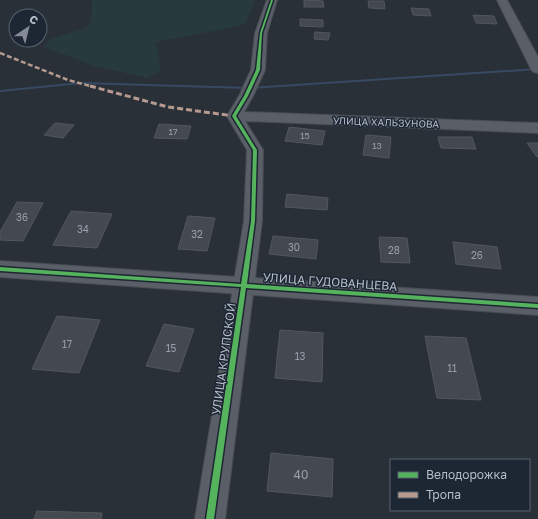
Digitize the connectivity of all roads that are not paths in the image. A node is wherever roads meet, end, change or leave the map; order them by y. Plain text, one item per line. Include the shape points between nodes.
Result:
1 (272, 0) edge
2 (502, 0) edge
3 (538, 69) edge
4 (234, 116) junction
5 (538, 128) edge
6 (0, 269) edge
7 (244, 286) junction
8 (538, 306) edge
9 (210, 519) edge

1 - 4 street via 261,33 258,70
2 - 3 street
4 - 5 street, УЛИЦА ХАЛЬЗУНОВА
4 - 7 street, УЛИЦА КРУПСКОЙ via 255,150 253,221
6 - 7 street, УЛИЦА ГУДОВАНЦЕВА
7 - 8 street, УЛИЦА ГУДОВАНЦЕВА
7 - 9 street, УЛИЦА КРУПСКОЙ

